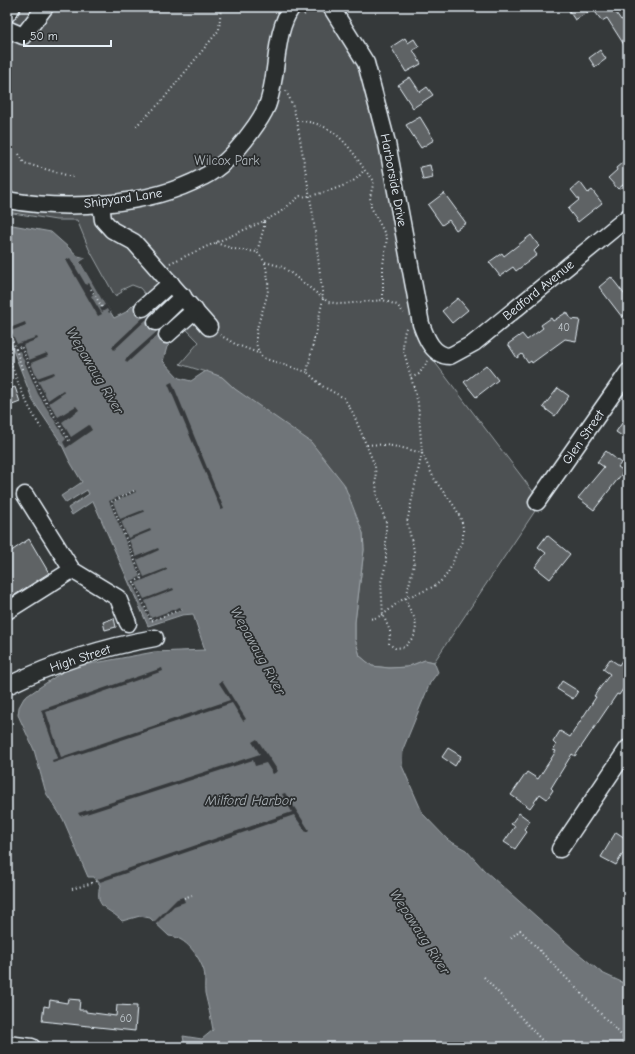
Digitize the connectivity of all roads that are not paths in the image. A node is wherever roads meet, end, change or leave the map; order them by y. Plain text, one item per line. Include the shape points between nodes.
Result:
1 (12, 7) edge
2 (45, 7) edge
3 (292, 7) edge
4 (331, 7) edge
5 (7, 14) edge
6 (7, 29) edge
7 (7, 200) edge
8 (102, 212) dead end
9 (628, 217) edge
10 (171, 283) junction
11 (183, 296) junction
12 (143, 308) dead end
13 (195, 310) junction
14 (156, 322) dead end
15 (209, 327) road end
16 (167, 335) dead end
17 (441, 354) joint
18 (628, 372) edge
19 (25, 495) dead end
20 (537, 502) dead end
21 (72, 570) junction
22 (7, 611) edge
23 (128, 623) dead end
24 (155, 638) dead end
25 (7, 686) edge
26 (628, 748) edge
27 (560, 849) dead end
28 (7, 1044) edge
29 (32, 1047) edge

1 - 5 street
2 - 6 street via 24,36
3 - 7 street, Shipyard Lane via 282,31 275,80 266,108 232,156 203,177 153,197 64,205
4 - 17 street, Harborside Drive via 366,63 387,143 421,324 428,341
8 - 10 street via 103,220 112,230 134,242
9 - 17 street, Bedford Avenue via 474,343 453,355
10 - 11 street
10 - 12 street
11 - 13 street
11 - 14 street
13 - 15 street
13 - 16 street
18 - 20 street, Glen Street
19 - 21 street
21 - 22 street
21 - 23 street via 118,598
24 - 25 street, High Street via 68,660
26 - 27 street
28 - 29 street

